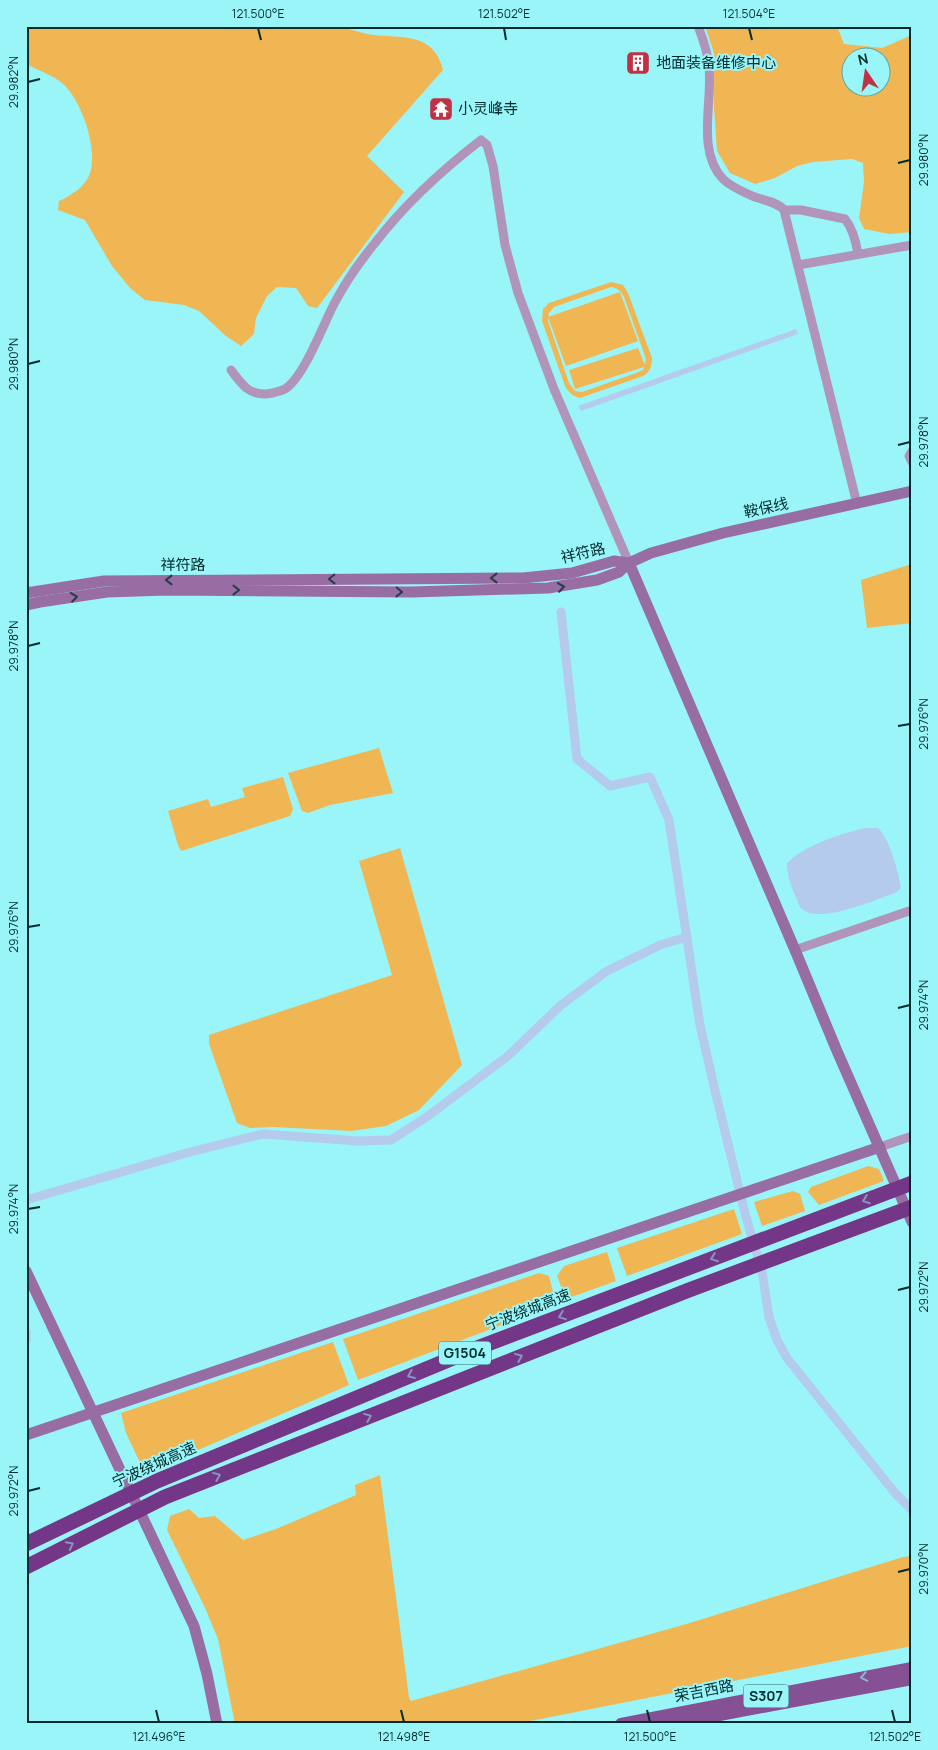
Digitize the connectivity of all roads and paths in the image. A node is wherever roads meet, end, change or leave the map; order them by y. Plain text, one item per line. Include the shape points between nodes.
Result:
1 (698, 26) edge
2 (784, 210) junction
3 (912, 245) edge
4 (858, 254) junction
5 (798, 265) junction
6 (231, 370) dead end
7 (912, 451) edge
8 (912, 462) edge
9 (912, 491) edge
10 (857, 504) junction
11 (629, 563) junction
12 (26, 593) edge
13 (26, 605) edge
14 (912, 910) edge
15 (795, 950) junction
16 (912, 1136) edge
17 (880, 1147) junction
18 (912, 1182) edge
19 (912, 1206) edge
20 (912, 1222) edge
21 (26, 1271) edge
22 (93, 1412) junction
23 (26, 1435) edge
24 (26, 1544) edge
25 (26, 1567) edge
26 (912, 1668) edge
27 (912, 1679) edge
28 (217, 1724) edge
29 (621, 1724) edge
30 (672, 1724) edge

1 - 2 street via 709,61 708,140 717,171 734,187 781,205
2 - 4 street via 845,219 856,241
2 - 5 street
3 - 4 street
4 - 5 street
5 - 10 street
6 - 11 street via 250,391 260,394 285,389 296,378 336,302 374,244 446,167 481,140 487,145 493,166 505,245 518,293 554,389
7 - 8 street via 909,456
9 - 10 main road, 鞍保线
10 - 11 main road, 鞍保线 via 723,533 651,553
11 -> 12 main road, 祥符路 via 614,561 572,572 523,578 104,581
13 -> 11 main road, 祥符路 via 107,592 532,589 598,580 619,572
11 - 15 main road
14 - 15 street
15 - 17 main road
16 - 17 street
17 - 20 main road
17 - 22 main road
18 -> 24 highway, 宁波绕城高速 / G1504, bridge via 477,1348 157,1481
25 -> 19 highway, G1504, bridge via 165,1497 689,1290
21 - 22 main road
22 - 23 main road
22 - 28 main road via 194,1626 208,1674
26 -> 29 main road, 荣吉西路 / S307
27 - 30 main road, 荣吉西路 / S307

